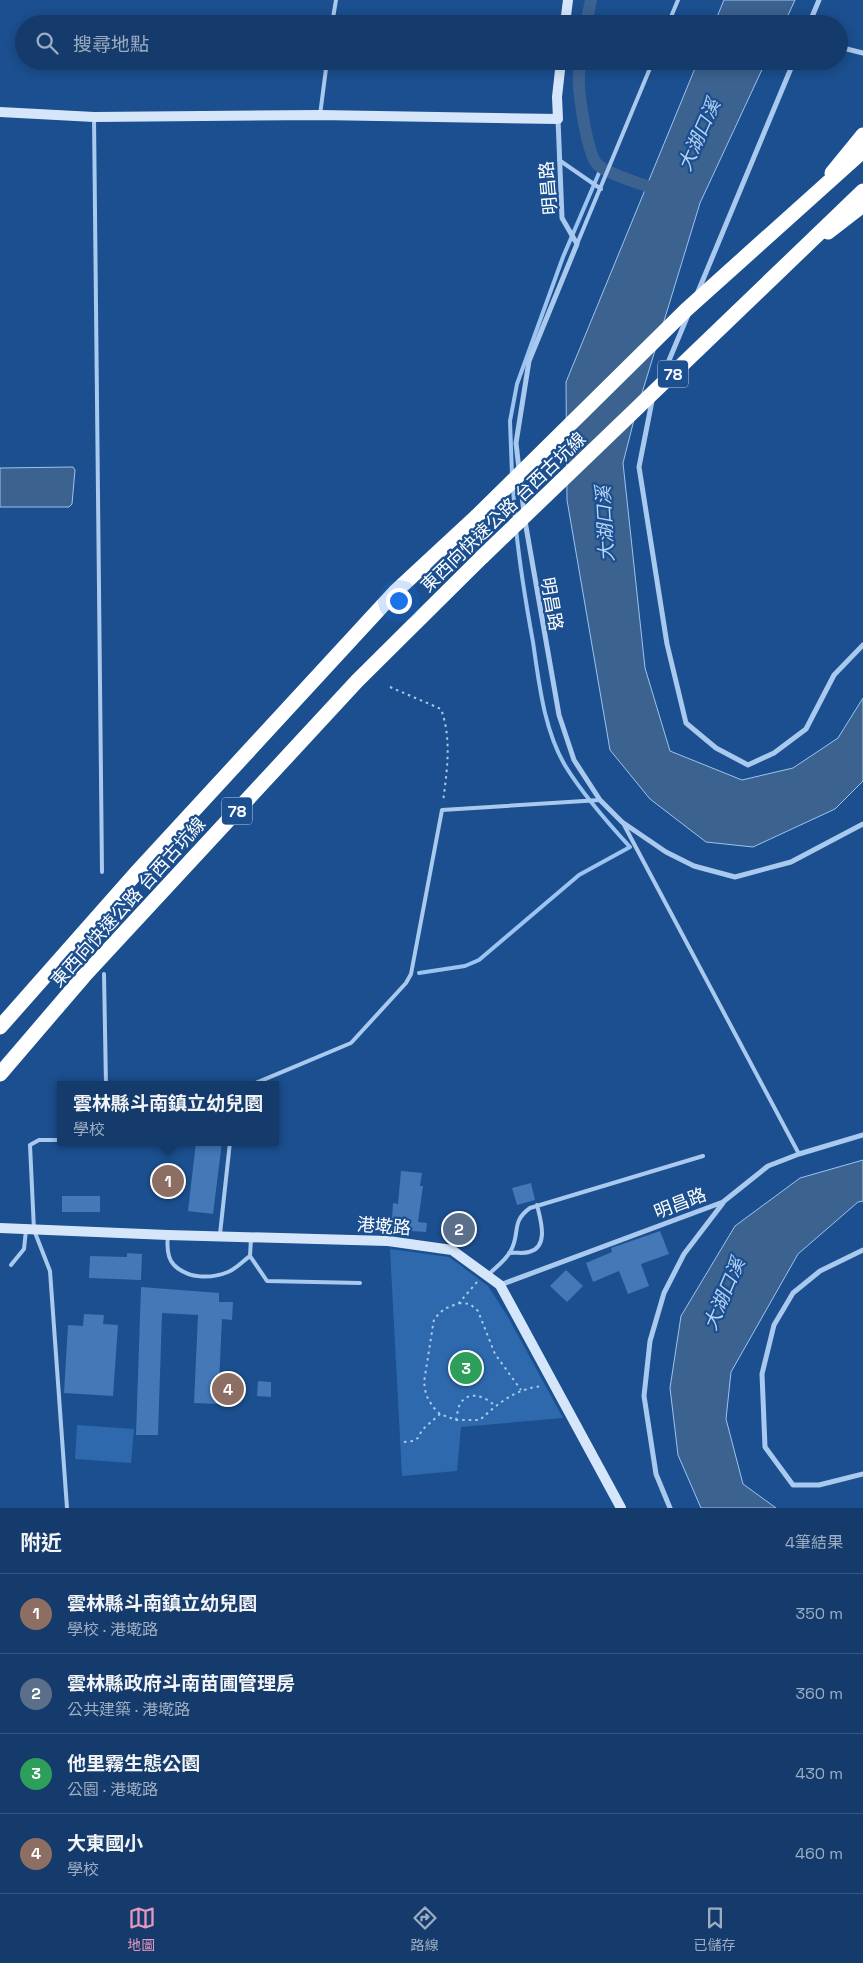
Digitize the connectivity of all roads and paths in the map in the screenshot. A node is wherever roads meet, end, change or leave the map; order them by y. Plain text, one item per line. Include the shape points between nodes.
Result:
1 (336, 0) edge
2 (568, 0) edge
3 (678, 0) edge
4 (819, 0) edge
5 (334, 15) edge
6 (566, 15) edge
7 (672, 15) edge
8 (813, 15) edge
9 (848, 50) edge
10 (863, 53) edge
11 (326, 70) edge
12 (560, 70) edge
13 (649, 70) edge
14 (790, 70) edge
15 (0, 112) edge
16 (320, 115) junction
17 (94, 117) junction
18 (558, 119) junction
19 (863, 135) edge
20 (863, 151) edge
21 (559, 160) junction
22 (600, 189) junction
23 (863, 191) edge
24 (816, 193) junction
25 (863, 205) edge
26 (576, 242) junction
27 (793, 260) junction
28 (863, 645) edge
29 (390, 687) dead end
30 (600, 800) junction
31 (442, 810) junction
32 (622, 822) junction
33 (863, 824) edge
34 (102, 872) dead end
35 (104, 974) dead end
36 (0, 1027) edge
37 (0, 1074) edge
38 (106, 1081) edge
39 (261, 1081) edge
40 (863, 1135) edge
41 (57, 1140) edge
42 (230, 1146) edge
43 (799, 1154) junction
44 (703, 1156) dead end
45 (723, 1202) junction
46 (537, 1205) junction
47 (0, 1228) edge
48 (30, 1230) junction
49 (168, 1235) junction
50 (220, 1237) junction
51 (251, 1238) junction
52 (863, 1250) edge
53 (509, 1254) junction
54 (250, 1256) junction
55 (11, 1265) dead end
56 (486, 1274) junction
57 (360, 1283) dead end
58 (500, 1286) junction
59 (459, 1303) junction
60 (554, 1385) junction
61 (521, 1390) junction
62 (495, 1407) junction
63 (440, 1414) junction
64 (456, 1420) junction
65 (404, 1442) dead end
66 (863, 1474) edge
67 (67, 1508) edge
68 (621, 1508) edge
69 (670, 1508) edge

1 - 5 lane
2 - 6 street
3 - 7 lane
4 - 8 street
9 - 10 street
11 - 16 lane
12 - 18 street
13 - 22 lane
14 - 28 street via 650,406 639,467 667,644 686,723 716,748 748,765 774,753 806,729 834,675
15 - 17 street
16 - 17 street
16 - 18 street
17 - 34 lane
18 - 21 street, 明昌路
19 - 24 highway, bridge
20 - 24 highway, 東西向快速公路 台西古坑線 / 78, bridge
21 - 22 lane
21 - 26 street, 明昌路 via 562,218
22 - 26 lane
23 - 27 highway, 東西向快速公路 台西古坑線 / 78, bridge
24 - 36 highway, 東西向快速公路 台西古坑線 / 78, bridge via 686,310 395,592 137,872
25 - 27 highway, bridge
26 - 30 street, 明昌路 via 530,361 516,442 526,527 559,715 574,760
27 - 37 highway, 東西向快速公路 台西古坑線 / 78, bridge via 357,681 84,976
29 - 31 path via 440,709 445,721 449,758
30 - 31 lane
30 - 32 street, 明昌路
31 - 39 lane via 411,974 406,983 351,1043
32 - 33 street, 明昌路 via 666,852 694,866 735,877 791,862
32 - 43 lane
35 - 38 lane
40 - 43 street, 明昌路
41 - 48 lane via 39,1140 30,1145
42 - 50 lane
43 - 45 street, 明昌路 via 768,1166
44 - 46 lane
45 - 58 street, 明昌路
45 - 69 street via 684,1254 664,1293 650,1341 644,1396 656,1474
46 - 53 lane via 524,1212 518,1220
46 - 53 lane via 541,1241 535,1250 528,1253
47 - 48 street, 港墘路
48 - 49 street, 港墘路
48 - 55 lane via 24,1249
48 - 67 lane via 50,1270
49 - 50 street, 港墘路
49 - 54 lane via 167,1249 173,1264 194,1277 230,1271
50 - 51 street, 港墘路
51 - 54 lane
51 - 56 street, 港墘路 via 418,1244 452,1250
52 - 66 street via 820,1271 793,1293 774,1325 762,1374 765,1447 794,1485 819,1485
53 - 56 lane
54 - 57 lane via 267,1281
56 - 58 street, 港墘路
56 - 59 path
58 - 60 street, 港墘路
59 - 61 path via 470,1304 478,1311 495,1354
59 - 63 path via 444,1309 434,1319 424,1382 426,1395
60 - 61 path
60 - 68 street, 港墘路
61 - 62 path
62 - 64 path via 480,1420
62 - 64 path via 484,1397 467,1397 460,1404
63 - 64 path
63 - 65 path via 418,1438

